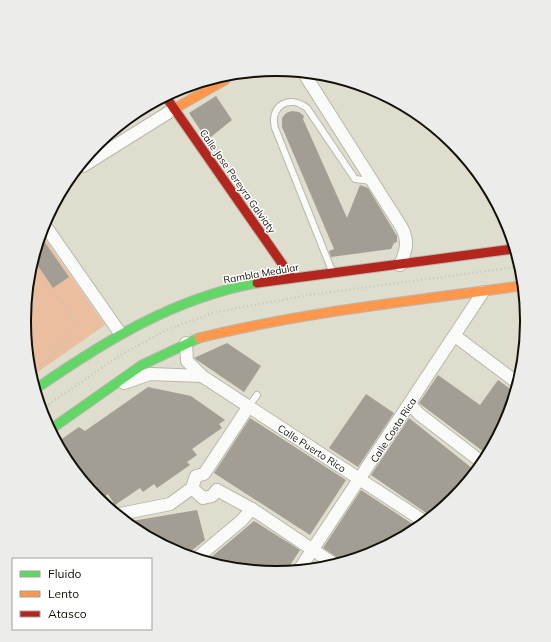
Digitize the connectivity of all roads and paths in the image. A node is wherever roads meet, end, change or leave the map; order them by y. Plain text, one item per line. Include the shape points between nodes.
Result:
1 (308, 79) edge
2 (220, 83) edge
3 (169, 101) edge
4 (174, 109) junction
5 (91, 161) edge
6 (372, 181) junction
7 (49, 231) edge
8 (509, 250) edge
9 (488, 264) dead end
10 (400, 265) junction
11 (37, 268) edge
12 (333, 272) junction
13 (490, 276) dead end
14 (292, 278) junction
15 (518, 286) edge
16 (484, 292) junction
17 (120, 333) junction
18 (455, 336) junction
19 (186, 343) junction
20 (36, 369) edge
21 (202, 376) junction
22 (513, 379) edge
23 (40, 386) edge
24 (112, 387) junction
25 (257, 395) dead end
26 (410, 404) junction
27 (249, 406) junction
28 (55, 426) edge
29 (478, 459) edge
30 (204, 474) junction
31 (359, 479) junction
32 (192, 488) junction
33 (217, 490) junction
34 (252, 509) junction
35 (125, 513) edge
36 (419, 518) edge
37 (313, 550) junction
38 (201, 554) edge
39 (328, 560) edge
40 (304, 563) edge

1 - 6 street
2 - 4 main road
3 - 4 main road, Calle Jose Pereyra Galviaty
4 - 5 street
4 - 14 main road, Calle Jose Pereyra Galviaty
6 - 10 street via 406,237 407,245
6 - 12 lane via 354,179 302,104 290,102 279,107 273,117 275,128
7 - 17 street
8 - 10 main road, Rambla Medular
9 - 13 path
10 - 12 main road, Rambla Medular
11 - 20 path via 76,324
12 - 14 main road, Rambla Medular
14 - 17 main road, Rambla Medular via 222,291 181,304
15 - 16 main road
16 - 18 street, Calle Costa Rica
16 - 19 main road via 252,324
17 - 23 main road, Rambla Medular
18 - 22 street
18 - 26 street, Calle Costa Rica
19 - 21 street, Calle Puerto Rico via 187,361
19 - 24 main road via 142,365
21 - 24 street via 150,374
21 - 27 street, Calle Puerto Rico
24 - 28 main road
25 - 27 lane
26 - 29 street via 419,414
26 - 31 street, Calle Costa Rica
27 - 30 street
27 - 31 street, Calle Puerto Rico
30 - 32 street via 196,476
30 - 33 street via 212,479
31 - 36 street, Calle Puerto Rico
31 - 37 street, Calle Costa Rica
32 - 33 street via 203,498 212,496
32 - 35 street via 170,504
33 - 34 street
34 - 37 street
34 - 38 street via 241,522
37 - 39 street
37 - 40 street, Calle Costa Rica

